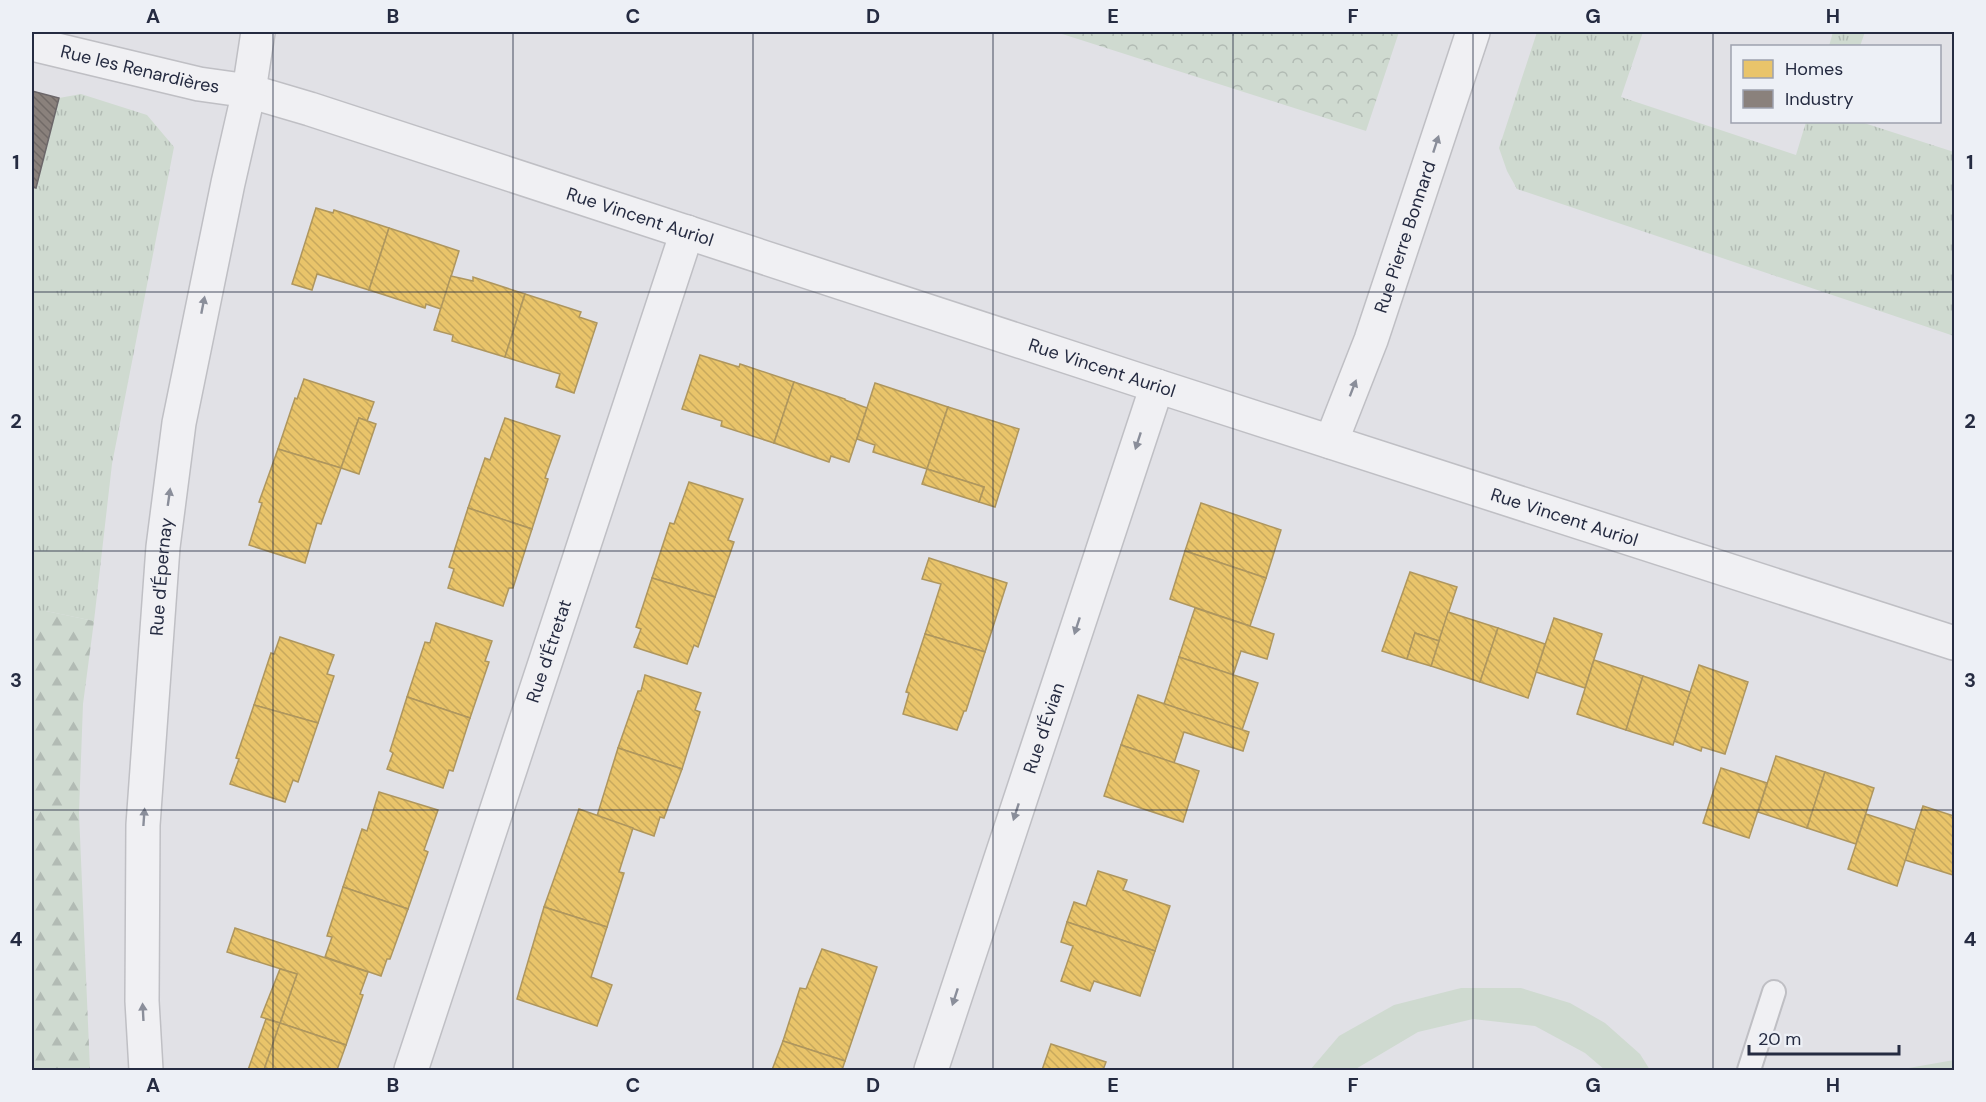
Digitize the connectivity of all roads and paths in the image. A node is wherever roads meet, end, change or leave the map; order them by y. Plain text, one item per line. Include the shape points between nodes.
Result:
1 (258, 32) edge
2 (1473, 32) edge
3 (32, 44) edge
4 (249, 91) junction
5 (687, 232) junction
6 (1156, 386) junction
7 (1331, 442) junction
8 (1954, 643) edge
9 (1774, 992) dead end
10 (146, 1071) edge
11 (411, 1071) edge
12 (931, 1071) edge
13 (1749, 1071) edge

1 - 4 street, Rue d'Épernay
7 -> 2 street, Rue Pierre Bonnard via 1371,340
3 - 4 street, Rue les Renardières via 199,84
4 - 5 street, Rue Vincent Auriol
10 -> 4 street, Rue d'Épernay via 142,1001 143,825 163,547 179,423
5 - 6 street, Rue Vincent Auriol
5 - 11 street, Rue d'Étretat
6 - 7 street, Rue Vincent Auriol
6 -> 12 street, Rue d'Évian
7 - 8 street, Rue Vincent Auriol
9 - 13 lane

